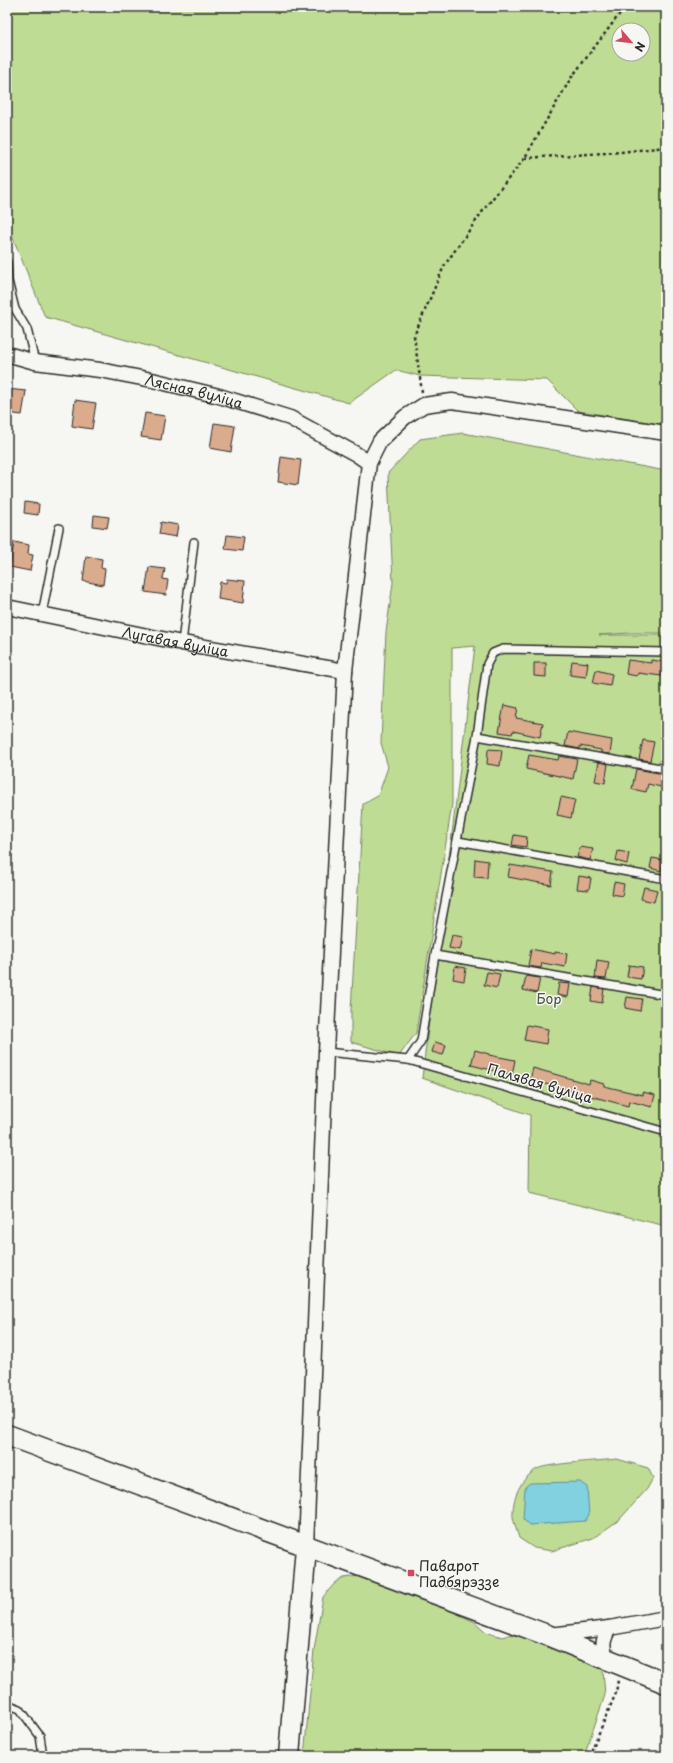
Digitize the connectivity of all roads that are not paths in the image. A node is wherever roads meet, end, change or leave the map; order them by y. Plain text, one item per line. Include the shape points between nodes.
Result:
1 (7, 262) edge
2 (7, 354) edge
3 (35, 362) junction
4 (666, 433) edge
5 (369, 463) junction
6 (59, 528) dead end
7 (194, 542) dead end
8 (7, 607) edge
9 (42, 614) junction
10 (182, 643) junction
11 (666, 652) edge
12 (345, 671) junction
13 (477, 736) junction
14 (666, 769) edge
15 (458, 841) junction
16 (666, 879) edge
17 (435, 955) junction
18 (666, 995) edge
19 (326, 1052) junction
20 (408, 1060) junction
21 (666, 1132) edge
22 (7, 1435) edge
23 (306, 1547) junction
24 (666, 1618) edge
25 (609, 1628) junction
26 (547, 1635) junction
27 (613, 1661) junction
28 (666, 1683) edge
29 (7, 1704) edge
30 (43, 1756) edge
31 (289, 1756) edge

1 - 3 lane via 8,280 15,309 27,329
2 - 3 street, Лясная вуліца
3 - 5 street, Лясная вуліца via 100,370 219,396 290,418
4 - 5 street via 452,401 424,405 405,417 380,441
5 - 12 street
6 - 9 lane
7 - 10 lane
8 - 9 street, Лугавая вуліца
9 - 10 street, Лугавая вуліца
10 - 12 street, Лугавая вуліца
11 - 13 lane via 503,649 493,653 487,664
12 - 19 street
13 - 14 lane
13 - 15 lane
15 - 16 lane
15 - 17 lane
17 - 18 lane
17 - 20 lane via 421,1041
19 - 20 lane, Палявая вуліца
19 - 23 street
20 - 21 lane, Палявая вуліца
22 - 23 street
23 - 26 street
23 - 31 street
24 - 25 street
25 - 26 street
25 - 27 street via 603,1640 603,1649
26 - 27 street
27 - 28 street
29 - 30 lane via 20,1709 40,1736

